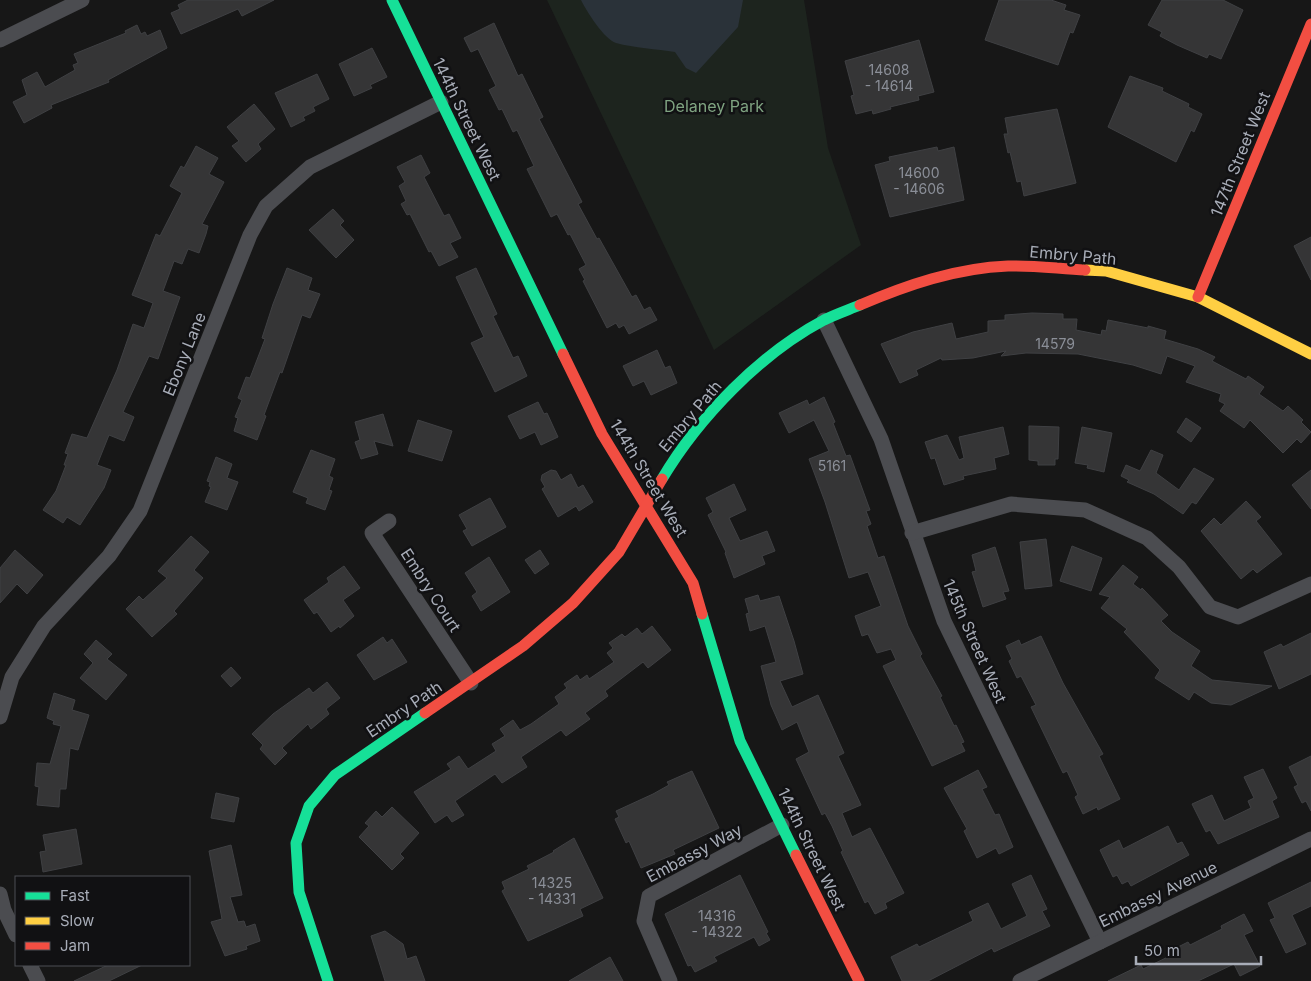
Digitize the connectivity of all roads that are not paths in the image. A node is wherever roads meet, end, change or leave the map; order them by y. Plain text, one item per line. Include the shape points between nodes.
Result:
1 (82, 0) edge
2 (392, 0) edge
3 (1311, 24) edge
4 (0, 40) edge
5 (441, 102) junction
6 (1198, 296) junction
7 (824, 320) junction
8 (1311, 354) edge
9 (647, 504) junction
10 (389, 521) dead end
11 (912, 533) junction
12 (1311, 584) edge
13 (6, 674) edge
14 (471, 683) junction
15 (0, 717) edge
16 (782, 825) junction
17 (1311, 839) edge
18 (0, 894) edge
19 (15, 933) edge
20 (1100, 942) junction
21 (30, 966) edge
22 (38, 981) edge
23 (328, 981) edge
24 (670, 981) edge
25 (859, 981) edge
26 (1020, 981) edge

1 - 4 street
2 - 5 street, 144th Street West
3 - 6 street, 147th Street West
5 - 9 street, 144th Street West via 602,434
5 - 13 street, Ebony Lane via 310,167 266,206 250,235 140,511 110,556 44,626
6 - 7 street, Embry Path via 1106,271 1008,266 959,272 912,283
6 - 8 street, Embry Path
7 - 9 street, Embry Path via 766,359 721,401 681,448
7 - 11 street, 145th Street West via 881,438
9 - 14 street, Embry Path via 619,552 573,603 523,646
9 - 16 street, 144th Street West via 693,584 740,741
10 - 14 street, Embry Court via 372,533
11 - 12 street via 1011,504 1084,510 1147,538 1179,568 1210,607 1238,617
11 - 20 street, 145th Street West via 944,621
13 - 15 street, Ebony Lane
14 - 23 street, Embry Path via 335,775 309,806 296,843 299,892
16 - 24 street, Embassy Way via 649,896 644,921
16 - 25 street, 144th Street West
17 - 20 street, Embassy Avenue
18 - 19 street
20 - 26 street, Embassy Avenue
21 - 22 street

